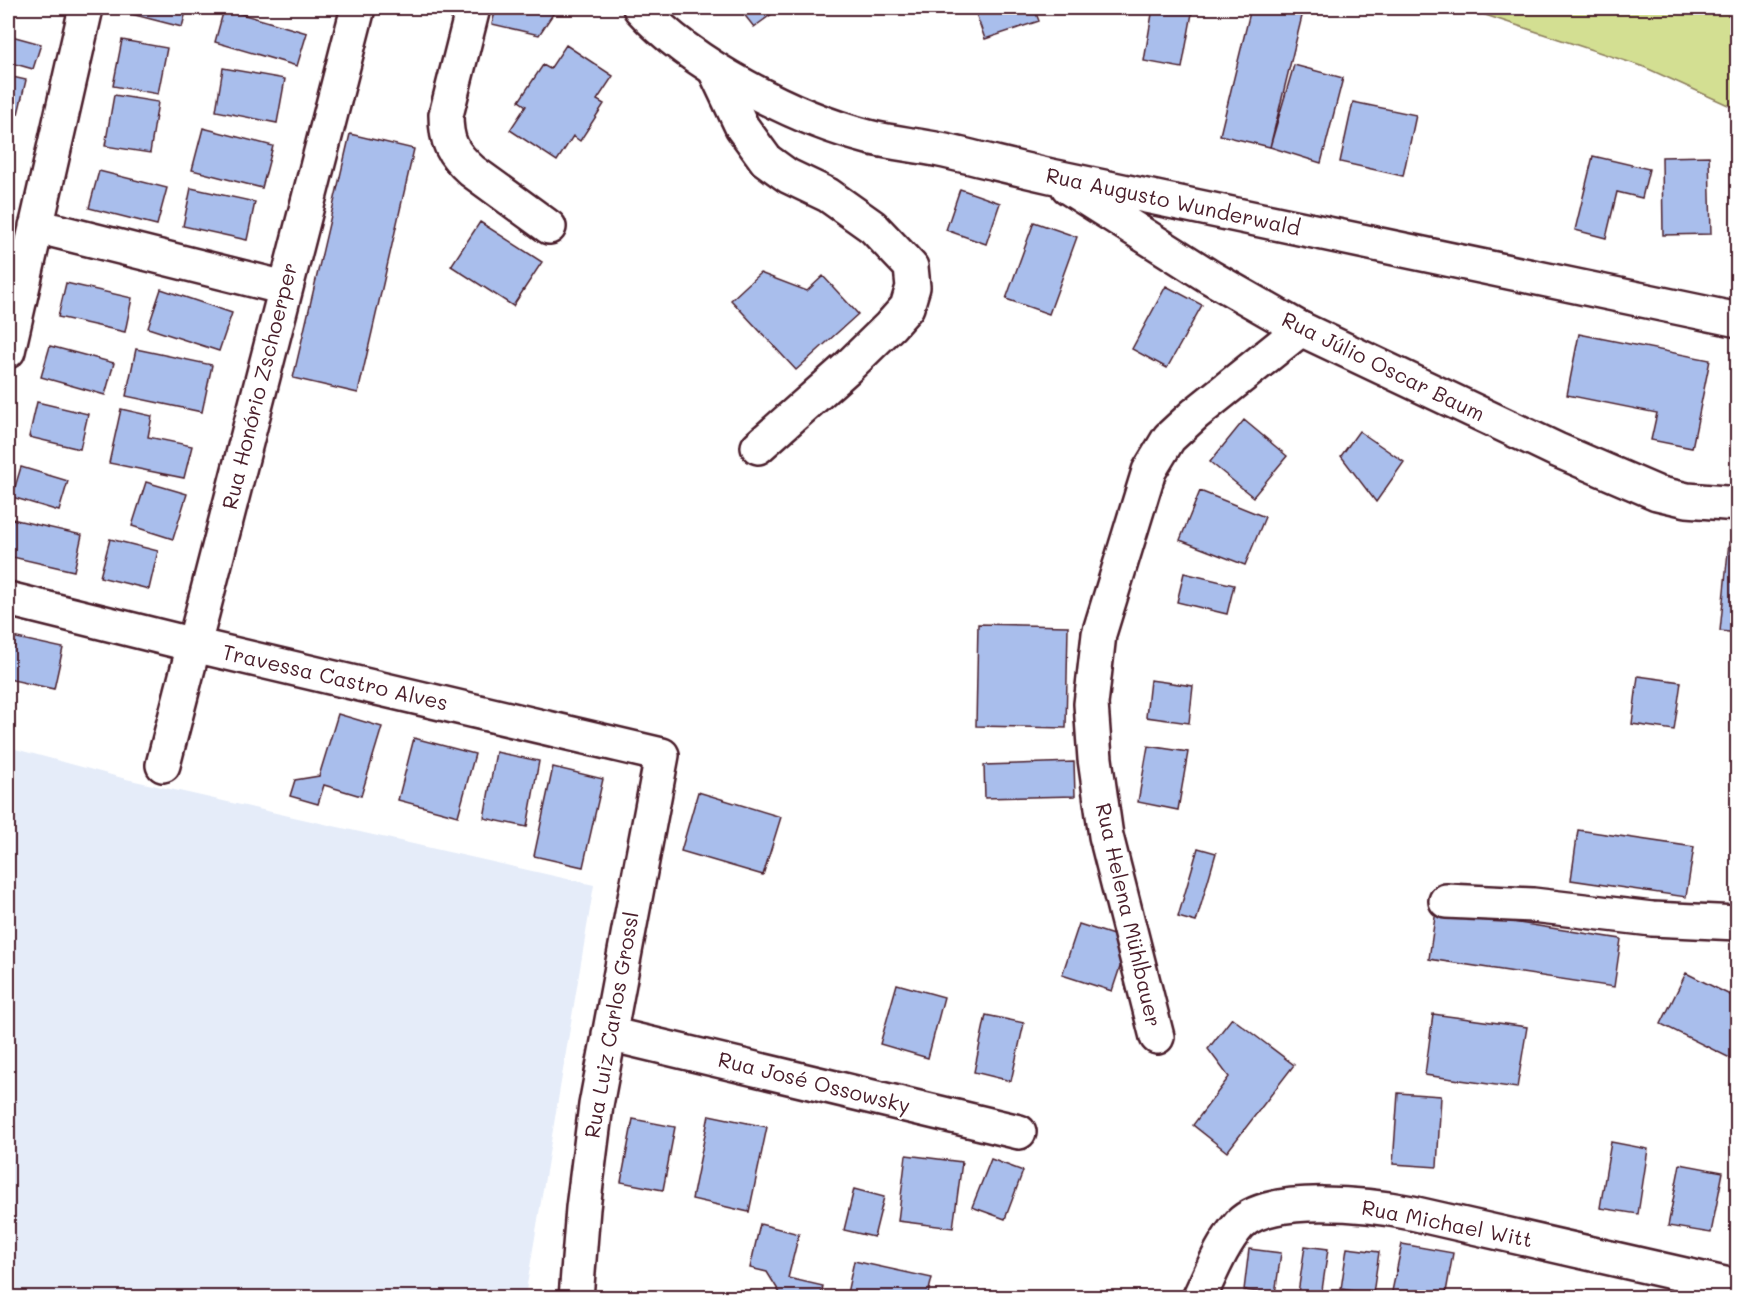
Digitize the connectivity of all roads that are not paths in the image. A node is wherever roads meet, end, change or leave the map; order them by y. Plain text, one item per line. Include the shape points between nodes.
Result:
1 (86, 8) edge
2 (358, 8) edge
3 (474, 8) edge
4 (640, 8) edge
5 (715, 70) junction
6 (1052, 176) junction
7 (36, 226) junction
8 (549, 227) dead end
9 (285, 288) junction
10 (1737, 320) edge
11 (1301, 329) junction
12 (8, 351) edge
13 (758, 447) dead end
14 (1737, 504) edge
15 (8, 598) edge
16 (194, 645) junction
17 (662, 755) joint
18 (163, 765) dead end
19 (1446, 902) dead end
20 (1737, 922) edge
21 (609, 1034) junction
22 (1157, 1037) dead end
23 (1019, 1132) dead end
24 (1737, 1287) edge
25 (576, 1298) edge
26 (1199, 1298) edge

1 - 7 street
2 - 9 street, Rua Honório Zschoerper
3 - 8 street via 446,115 451,147 472,171
4 - 5 street, Rua Augusto Wunderwald
5 - 6 street, Rua Augusto Wunderwald via 827,124 868,137
5 - 13 street via 742,127 766,160 788,176 828,195 873,227 911,267 913,287 907,307 848,368
6 - 10 street, Rua Augusto Wunderwald
6 - 11 street, Rua Júlio Oscar Baum via 1210,277
7 - 9 street
7 - 12 street
9 - 16 street, Rua Honório Zschoerper
11 - 14 street, Rua Júlio Oscar Baum via 1623,480 1687,500
11 - 22 street, Rua Helena Mühlbauer via 1169,438 1149,471 1099,634 1091,704 1106,836
15 - 16 street, Travessa Castro Alves
16 - 17 street, Travessa Castro Alves
16 - 18 street, Rua Honório Zschoerper
17 - 21 street, Rua Luiz Carlos Grossl
19 - 20 street
21 - 23 street, Rua José Ossowsky
21 - 25 street, Rua Luiz Carlos Grossl via 589,1154
24 - 26 street, Rua Michael Witt via 1403,1211 1316,1204 1266,1211 1241,1223

